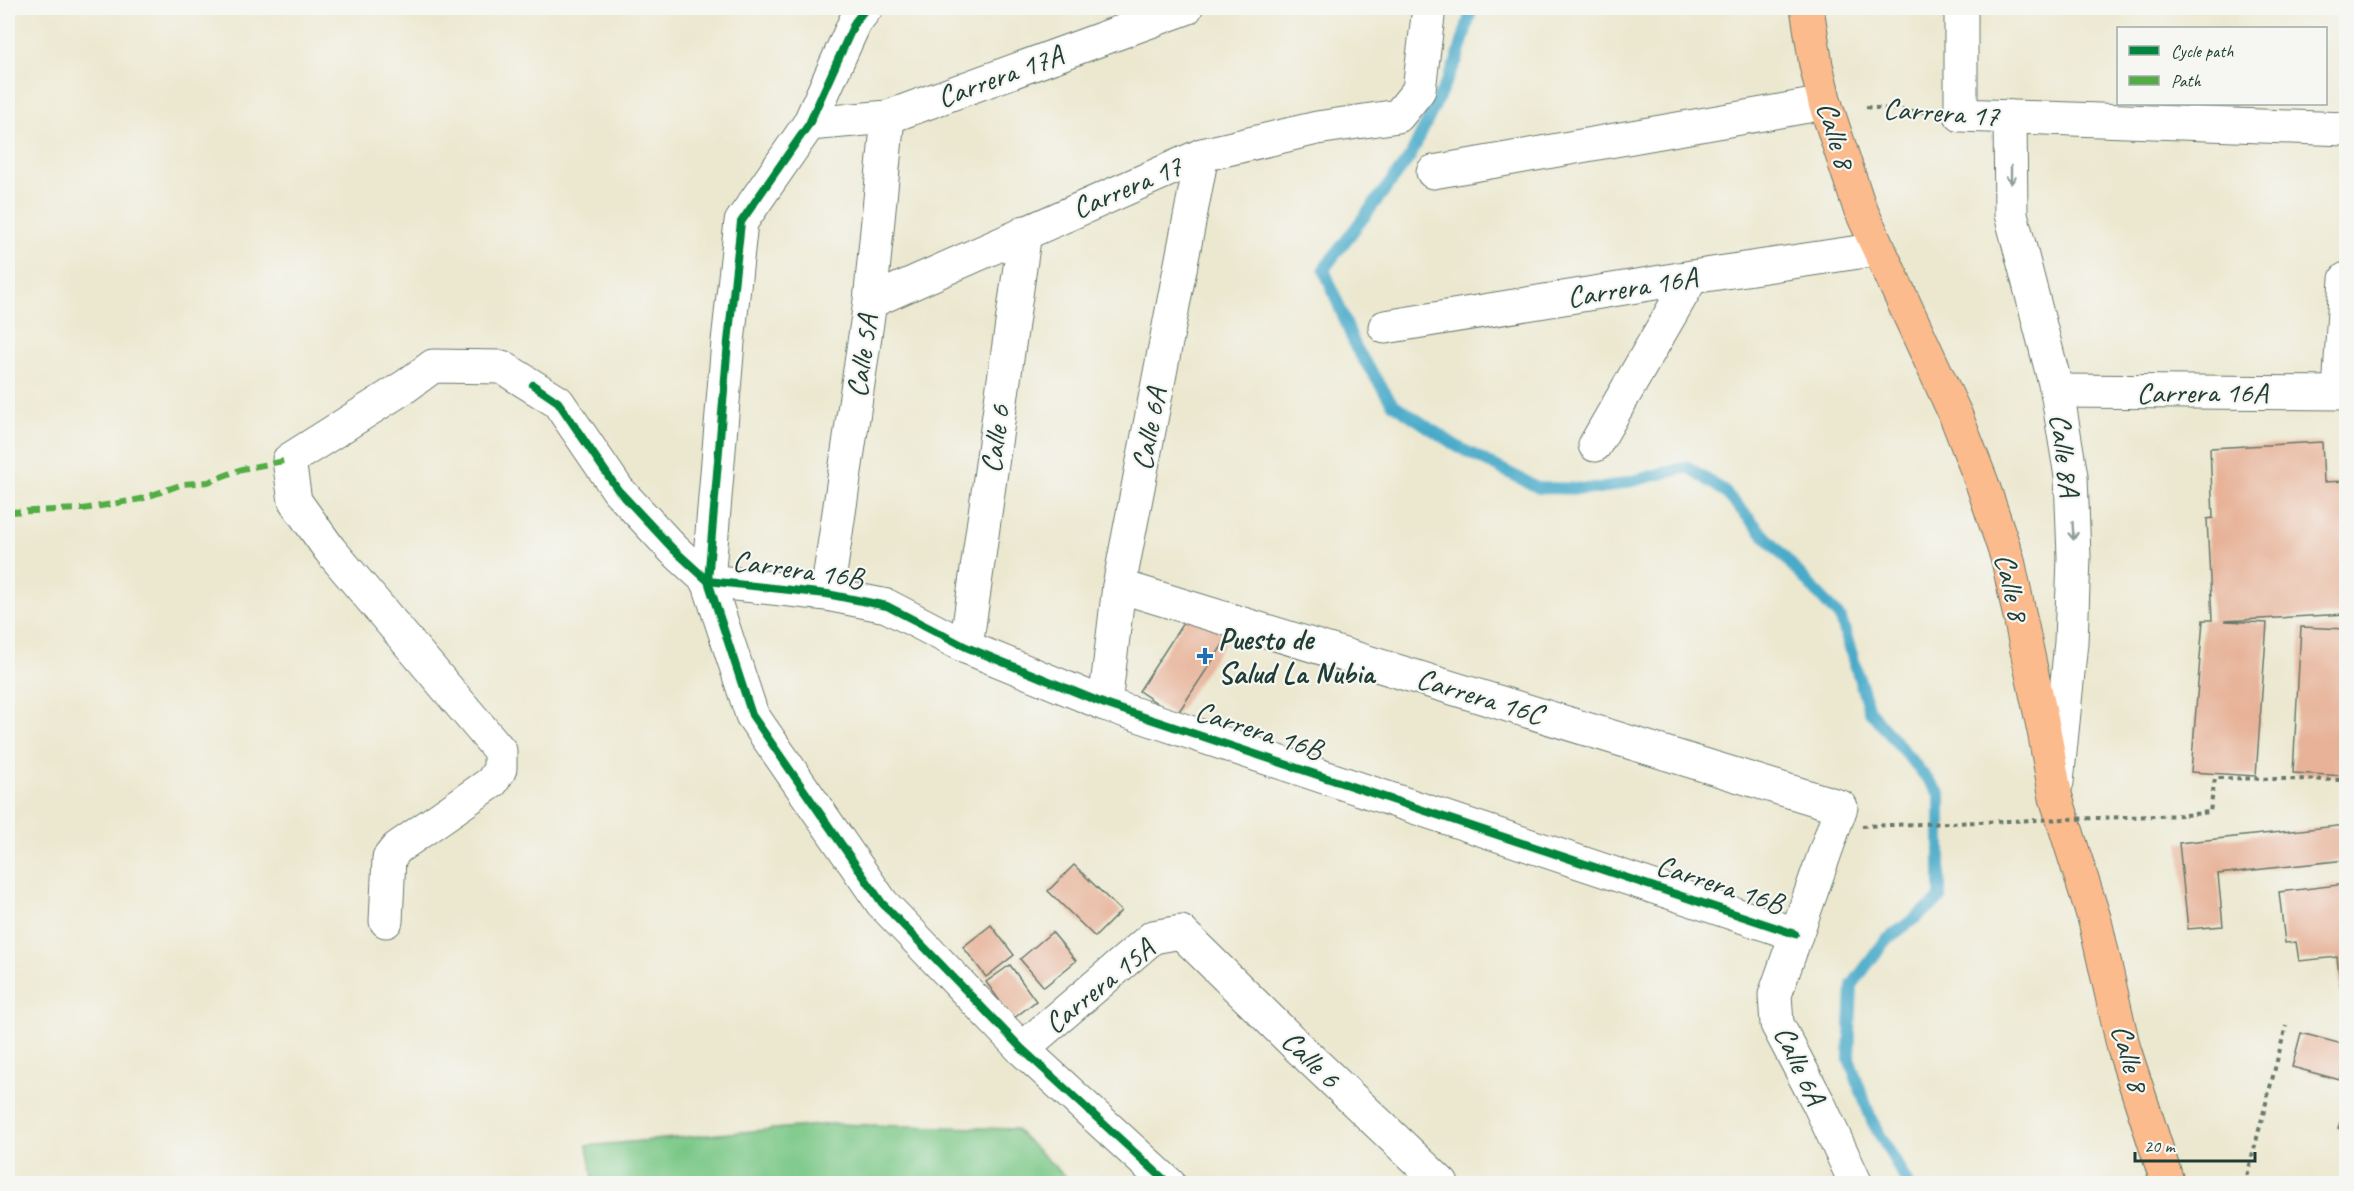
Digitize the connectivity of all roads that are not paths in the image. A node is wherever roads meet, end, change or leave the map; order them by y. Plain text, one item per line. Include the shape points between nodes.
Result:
1 (866, 8) edge
2 (1186, 8) edge
3 (1429, 8) edge
4 (1807, 8) edge
5 (1961, 8) edge
6 (1825, 104) junction
7 (888, 117) junction
8 (2010, 117) junction
9 (809, 124) junction
10 (2346, 129) edge
11 (1202, 155) junction
12 (1433, 172) dead end
13 (1024, 232) junction
14 (1879, 249) junction
15 (1692, 277) junction
16 (2346, 279) edge
17 (870, 302) junction
18 (1385, 327) dead end
19 (2057, 391) junction
20 (2343, 393) edge
21 (1595, 445) dead end
22 (708, 581) junction
23 (1119, 586) junction
24 (827, 594) junction
25 (966, 647) junction
26 (1105, 704) junction
27 (2056, 798) junction
28 (1852, 816) joint
29 (386, 921) dead end
30 (1181, 932) joint
31 (1795, 934) junction
32 (1022, 1049) junction
33 (1169, 1184) edge
34 (1442, 1184) edge
35 (1856, 1184) edge
36 (2168, 1184) edge

1 - 9 street via 855,22
2 - 7 street, Carrera 17A
3 - 11 street, Carrera 17 via 1419,90 1398,116 1317,128
4 - 6 main road, Calle 8
5 - 8 street, Carrera 17 via 1961,115
6 - 12 street
6 - 14 main road, Calle 8 via 1859,206
7 - 9 street, Carrera 17A
7 - 17 street, Calle 5A
8 - 10 street, Carrera 17
8 -> 19 street, Calle 8A via 2011,214
9 - 22 street via 741,222
11 - 13 street, Carrera 17
11 - 23 street, Calle 6A
13 - 17 street, Carrera 17
13 - 25 street, Calle 6
14 - 15 street, Carrera 16A
14 - 27 main road, Calle 8 via 1956,416 2008,560
15 - 18 street, Carrera 16A
15 - 21 street
16 - 20 street
17 - 24 street, Calle 5A
19 - 20 street, Carrera 16A
19 -> 27 street, Calle 8A via 2071,476 2074,557 2072,642
22 - 24 street, Carrera 16B
22 - 29 street via 618,490 558,402 502,367 434,366 289,460 295,501 318,534 500,751 500,769 492,782 397,848 389,858
22 - 32 street via 752,715 882,903
23 - 26 street, Calle 6A
23 - 28 street, Carrera 16C
24 - 25 street, Carrera 16B via 887,606
25 - 26 street, Carrera 16B
26 - 31 street, Carrera 16B
27 - 36 main road, Calle 8 via 2095,921 2124,1049
28 - 31 street, Calle 6A
30 - 32 street, Carrera 15A via 1153,937
30 - 34 street, Calle 6
31 - 35 street, Calle 6A via 1775,995 1777,1024
32 - 33 street

